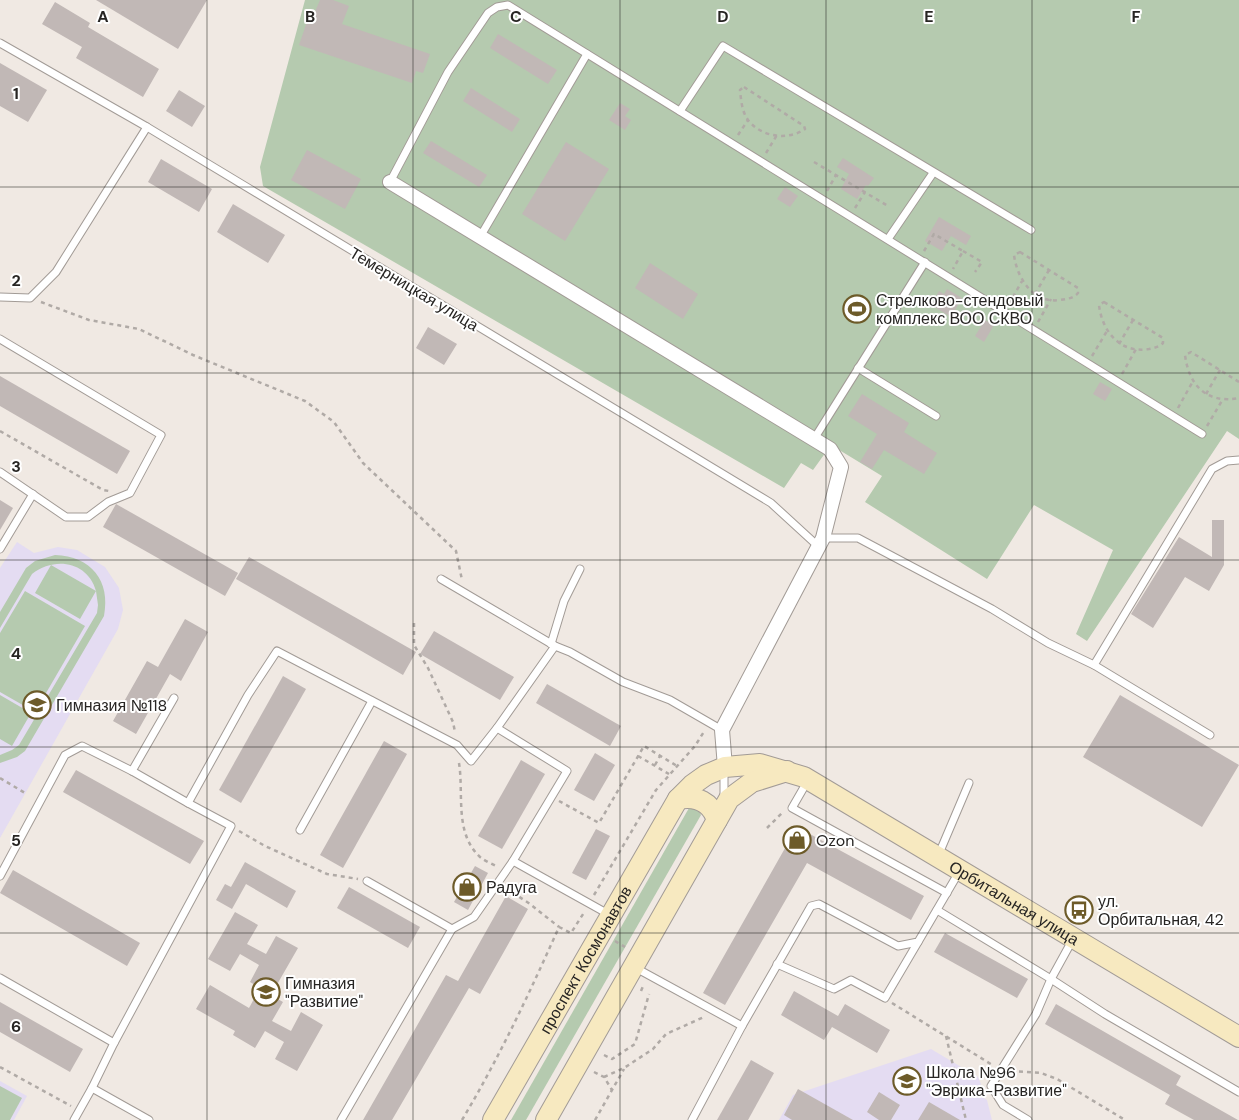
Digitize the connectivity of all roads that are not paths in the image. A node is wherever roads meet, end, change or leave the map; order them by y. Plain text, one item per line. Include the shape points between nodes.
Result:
1 (0, 43) edge
2 (587, 54) junction
3 (680, 111) junction
4 (147, 127) junction
5 (932, 172) junction
6 (390, 182) joint
7 (1031, 230) dead end
8 (480, 237) junction
9 (888, 239) junction
10 (922, 260) junction
11 (0, 297) edge
12 (0, 339) edge
13 (858, 368) junction
14 (936, 416) dead end
15 (1202, 434) road end
16 (814, 439) junction
17 (1239, 460) edge
18 (0, 472) edge
19 (33, 494) junction
20 (821, 543) junction
21 (0, 549) edge
22 (580, 569) dead end
23 (441, 579) dead end
24 (553, 645) junction
25 (1094, 664) junction
26 (174, 698) dead end
27 (372, 701) junction
28 (716, 727) junction
29 (497, 728) junction
30 (1210, 735) dead end
31 (724, 767) junction
32 (132, 771) junction
33 (787, 771) junction
34 (808, 780) junction
35 (969, 783) dead end
36 (678, 799) junction
37 (188, 803) junction
38 (721, 814) junction
39 (300, 830) dead end
40 (938, 856) junction
41 (512, 861) junction
42 (960, 870) junction
43 (0, 876) edge
44 (367, 881) road end
45 (947, 893) junction
46 (937, 910) junction
47 (610, 916) junction
48 (452, 929) junction
49 (1074, 939) junction
50 (918, 942) junction
51 (777, 964) junction
52 (634, 967) junction
53 (0, 978) edge
54 (1051, 979) junction
55 (742, 1026) junction
56 (1239, 1037) edge
57 (114, 1043) junction
58 (92, 1088) junction
59 (1239, 1092) edge
60 (74, 1120) edge
61 (149, 1120) edge
62 (341, 1120) edge
63 (493, 1120) edge
64 (546, 1120) edge
65 (692, 1120) edge
66 (1028, 1120) edge

1 - 4 lane, Темерницкая улица
2 - 3 lane
2 - 6 lane via 508,5 497,6 448,72
2 - 8 lane
3 - 5 lane via 723,46
3 - 9 lane
4 - 11 lane via 56,272 30,298
4 - 20 lane, Темерницкая улица via 771,503
5 - 7 lane
5 - 9 lane
6 - 8 street
8 - 16 street
9 - 10 lane
10 - 13 lane
10 - 15 lane
12 - 19 lane via 161,435 130,493 108,502 88,517 66,516
13 - 14 lane
13 - 16 lane
16 - 20 street via 830,449 841,467
17 - 25 lane via 1227,461 1212,469
18 - 19 lane
19 - 21 lane
20 - 25 lane via 858,538 992,608 1048,643
20 - 28 street
22 - 24 lane via 564,601
23 - 24 lane
24 - 28 lane via 623,682 670,700
24 - 29 lane
25 - 30 lane
26 - 32 lane
27 - 29 lane via 457,745 471,761
27 - 37 lane via 277,651 248,695
27 - 39 lane
28 - 31 street
29 - 41 lane via 567,771
31 - 33 main road, проспект Космонавтов via 760,764
31 - 36 main road, проспект Космонавтов via 706,775
31 - 38 lane
32 - 37 lane
32 - 43 lane via 82,746 65,755
33 - 34 main road, Орбитальная улица
33 - 38 main road via 752,782 730,799
34 - 40 main road, Орбитальная улица
34 - 45 lane via 792,808
35 - 40 lane
36 - 38 main road via 695,798
36 - 47 main road, проспект Космонавтов
37 - 57 lane via 230,826
38 - 52 main road
40 - 42 main road, Орбитальная улица
41 - 47 lane
41 - 48 lane via 474,917
42 - 45 lane
42 - 49 main road, Орбитальная улица
44 - 48 lane
45 - 46 lane
46 - 50 lane
46 - 54 lane
47 - 63 main road, проспект Космонавтов
48 - 62 lane
49 - 54 lane
49 - 56 main road, Орбитальная улица
50 - 51 lane via 898,946 819,904 811,906
50 - 51 lane via 884,998 851,980 834,990
51 - 55 lane
52 - 55 lane
52 - 64 main road
53 - 57 lane
54 - 59 lane via 1104,1014
54 - 66 lane via 1036,1014 991,1086 1003,1105
55 - 65 lane
57 - 58 lane
58 - 60 lane
58 - 61 lane

